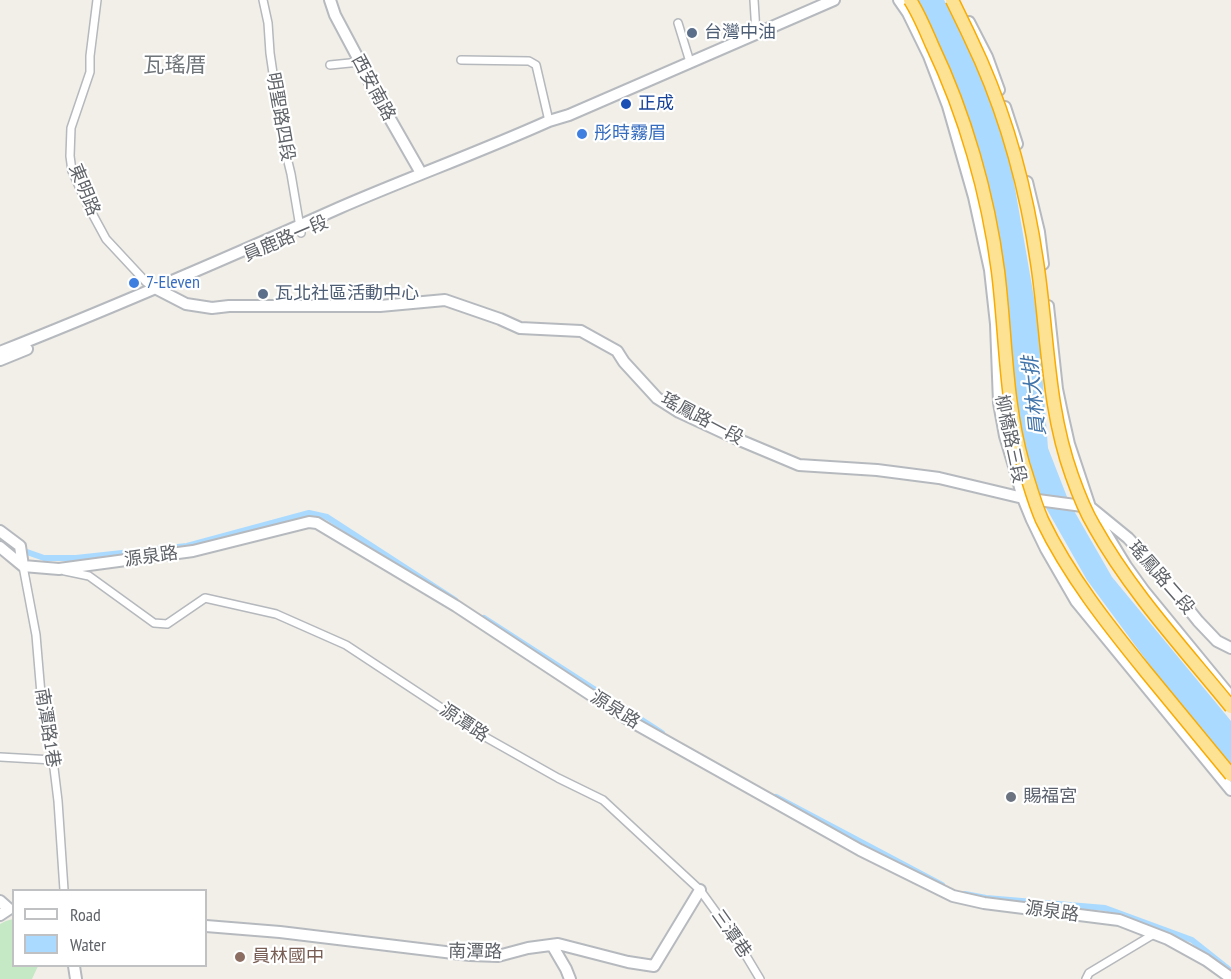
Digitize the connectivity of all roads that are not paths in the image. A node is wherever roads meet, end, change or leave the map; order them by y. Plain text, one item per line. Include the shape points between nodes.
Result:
1 (97, 0) edge
2 (263, 0) edge
3 (330, 0) edge
4 (754, 0) edge
5 (834, 0) edge
6 (899, 0) edge
7 (910, 0) edge
8 (952, 0) edge
9 (958, 0) edge
10 (678, 22) dead end
11 (756, 33) junction
12 (461, 60) dead end
13 (360, 62) junction
14 (690, 62) junction
15 (330, 65) dead end
16 (569, 115) junction
17 (549, 121) junction
18 (421, 173) junction
19 (300, 229) junction
20 (160, 290) junction
21 (0, 352) edge
22 (0, 360) edge
23 (1023, 498) junction
24 (1085, 506) junction
25 (0, 531) edge
26 (0, 548) edge
27 (23, 566) junction
28 (59, 569) junction
29 (1231, 648) edge
30 (1231, 697) edge
31 (1231, 707) edge
32 (0, 757) edge
33 (53, 760) junction
34 (1231, 775) edge
35 (1231, 790) edge
36 (64, 889) edge
37 (700, 890) junction
38 (0, 901) edge
39 (6, 910) edge
40 (207, 926) edge
41 (1154, 934) junction
42 (552, 945) junction
43 (1231, 978) edge
44 (570, 979) edge
45 (760, 979) edge
46 (1086, 979) edge

1 - 20 street, 東明路 via 90,72 71,128 72,171 106,239 146,282
2 - 19 street, 明聖路四段
3 - 13 street, 西安南路
4 - 11 street
5 - 11 street, 員鹿路一段
6 - 23 street, 柳橋路三段 via 929,56 974,197 990,270 999,403
7 - 34 highway, bridge via 957,102 984,195 998,270 1010,401 1023,462 1041,518 1107,624
8 - 31 highway, bridge via 995,96 1025,194 1038,265 1055,411 1073,478 1093,524 1120,568
9 - 24 street via 987,57 1012,127 1030,195 1039,231 1060,405
10 - 14 street
11 - 14 street, 員鹿路一段
12 - 17 street via 529,61 536,65
13 - 15 street
13 - 18 street, 西安南路
14 - 16 street, 員鹿路一段
16 - 17 street, 員鹿路一段
16 - 19 street, 員鹿路一段 via 555,125
17 - 18 street, 員鹿路一段
18 - 19 street, 員鹿路一段
19 - 20 street, 員鹿路一段
20 - 21 street, 員鹿路一段
20 - 22 street, 員鹿路一段
20 - 23 street, 瑤鳳路一段 via 186,304 212,308 380,306 446,300 520,328 581,331 617,351 657,398 679,412 799,465 939,478
23 - 24 street, 瑤鳳路一段
23 - 35 street, 柳橋路三段 via 1076,601
24 - 29 street, 瑤鳳路二段 via 1128,538 1198,621 1217,641
24 - 30 street via 1144,591
25 - 27 street via 20,546
26 - 27 street
27 - 28 street, 源泉路
27 - 33 street, 南潭路1巷
28 - 37 street, 源潭路 via 89,576 154,623 167,624 205,598 276,614 346,645 487,738 603,800
28 - 41 street, 源泉路 via 193,552 317,523 456,606 632,722 932,886 984,903 1119,920
32 - 33 street
33 - 36 street, 南潭路1巷
37 - 42 street, 南潭路 via 654,966
37 - 45 street, 三潭巷
38 - 39 street
40 - 42 street, 南潭路 via 470,955 498,956
41 - 43 street, 源泉路 via 1206,960
41 - 46 street via 1089,973
42 - 44 street

